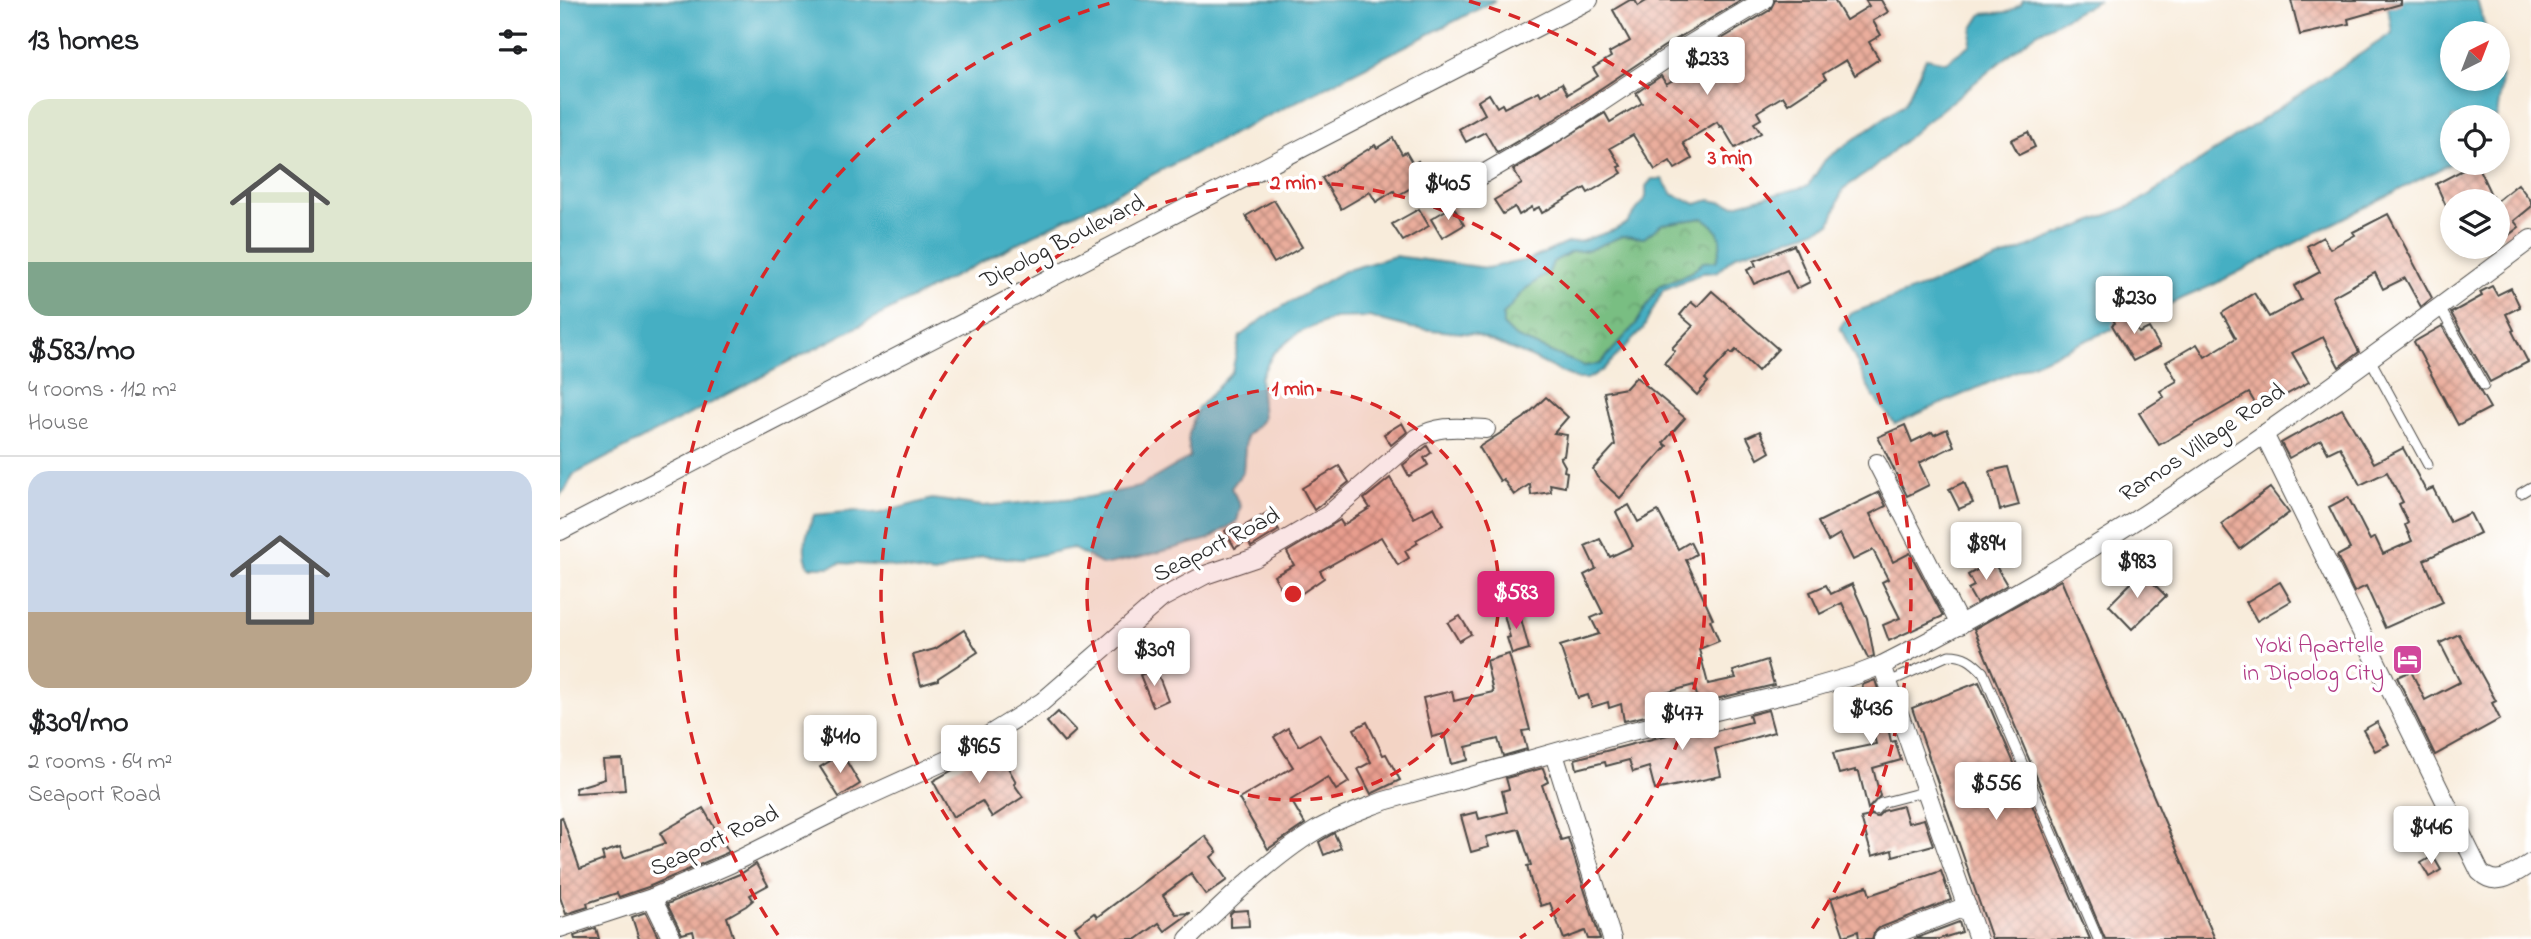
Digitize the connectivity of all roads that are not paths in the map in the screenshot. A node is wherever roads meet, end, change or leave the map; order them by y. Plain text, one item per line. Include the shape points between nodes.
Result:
1 (1589, 0) edge
2 (1764, 0) edge
3 (1442, 198) dead end
4 (2531, 239) edge
5 (2440, 308) junction
6 (2371, 359) junction
7 (2484, 386) dead end
8 (1486, 429) dead end
9 (2264, 434) junction
10 (1877, 463) dead end
11 (2428, 465) dead end
12 (2531, 486) edge
13 (2521, 494) dead end
14 (560, 531) edge
15 (1960, 625) junction
16 (1885, 673) junction
17 (1555, 754) junction
18 (1927, 791) junction
19 (1875, 810) dead end
20 (2531, 863) edge
21 (652, 898) junction
22 (1967, 906) junction
23 (560, 928) edge
24 (672, 939) edge
25 (1188, 939) edge
26 (1612, 939) edge
27 (1883, 939) edge
28 (1978, 939) edge
29 (2098, 939) edge

1 - 14 street, Dipolog Boulevard
2 - 3 street via 1561,129
4 - 5 street, Ramos Village Road
5 - 6 street, Ramos Village Road
5 - 7 lane
6 - 9 street, Ramos Village Road
6 - 11 lane
8 - 21 street, Seaport Road via 1429,431 1328,515 1255,558 1205,575 1162,598 1042,702 1004,727 952,758
9 - 15 street, Ramos Village Road via 2068,562
9 - 20 street via 2480,872 2499,881
10 - 15 street
12 - 13 lane
15 - 16 street, Ramos Village Road
16 - 17 street, Ramos Village Road via 1624,733
16 - 18 street
16 - 29 lane via 1949,654 1969,658 1983,672
17 - 25 street, Ramos Village Road via 1384,801 1315,831
17 - 26 street
18 - 19 lane via 1881,803
18 - 22 street
21 - 23 street, Seaport Road
21 - 24 street
22 - 27 street
22 - 28 street

